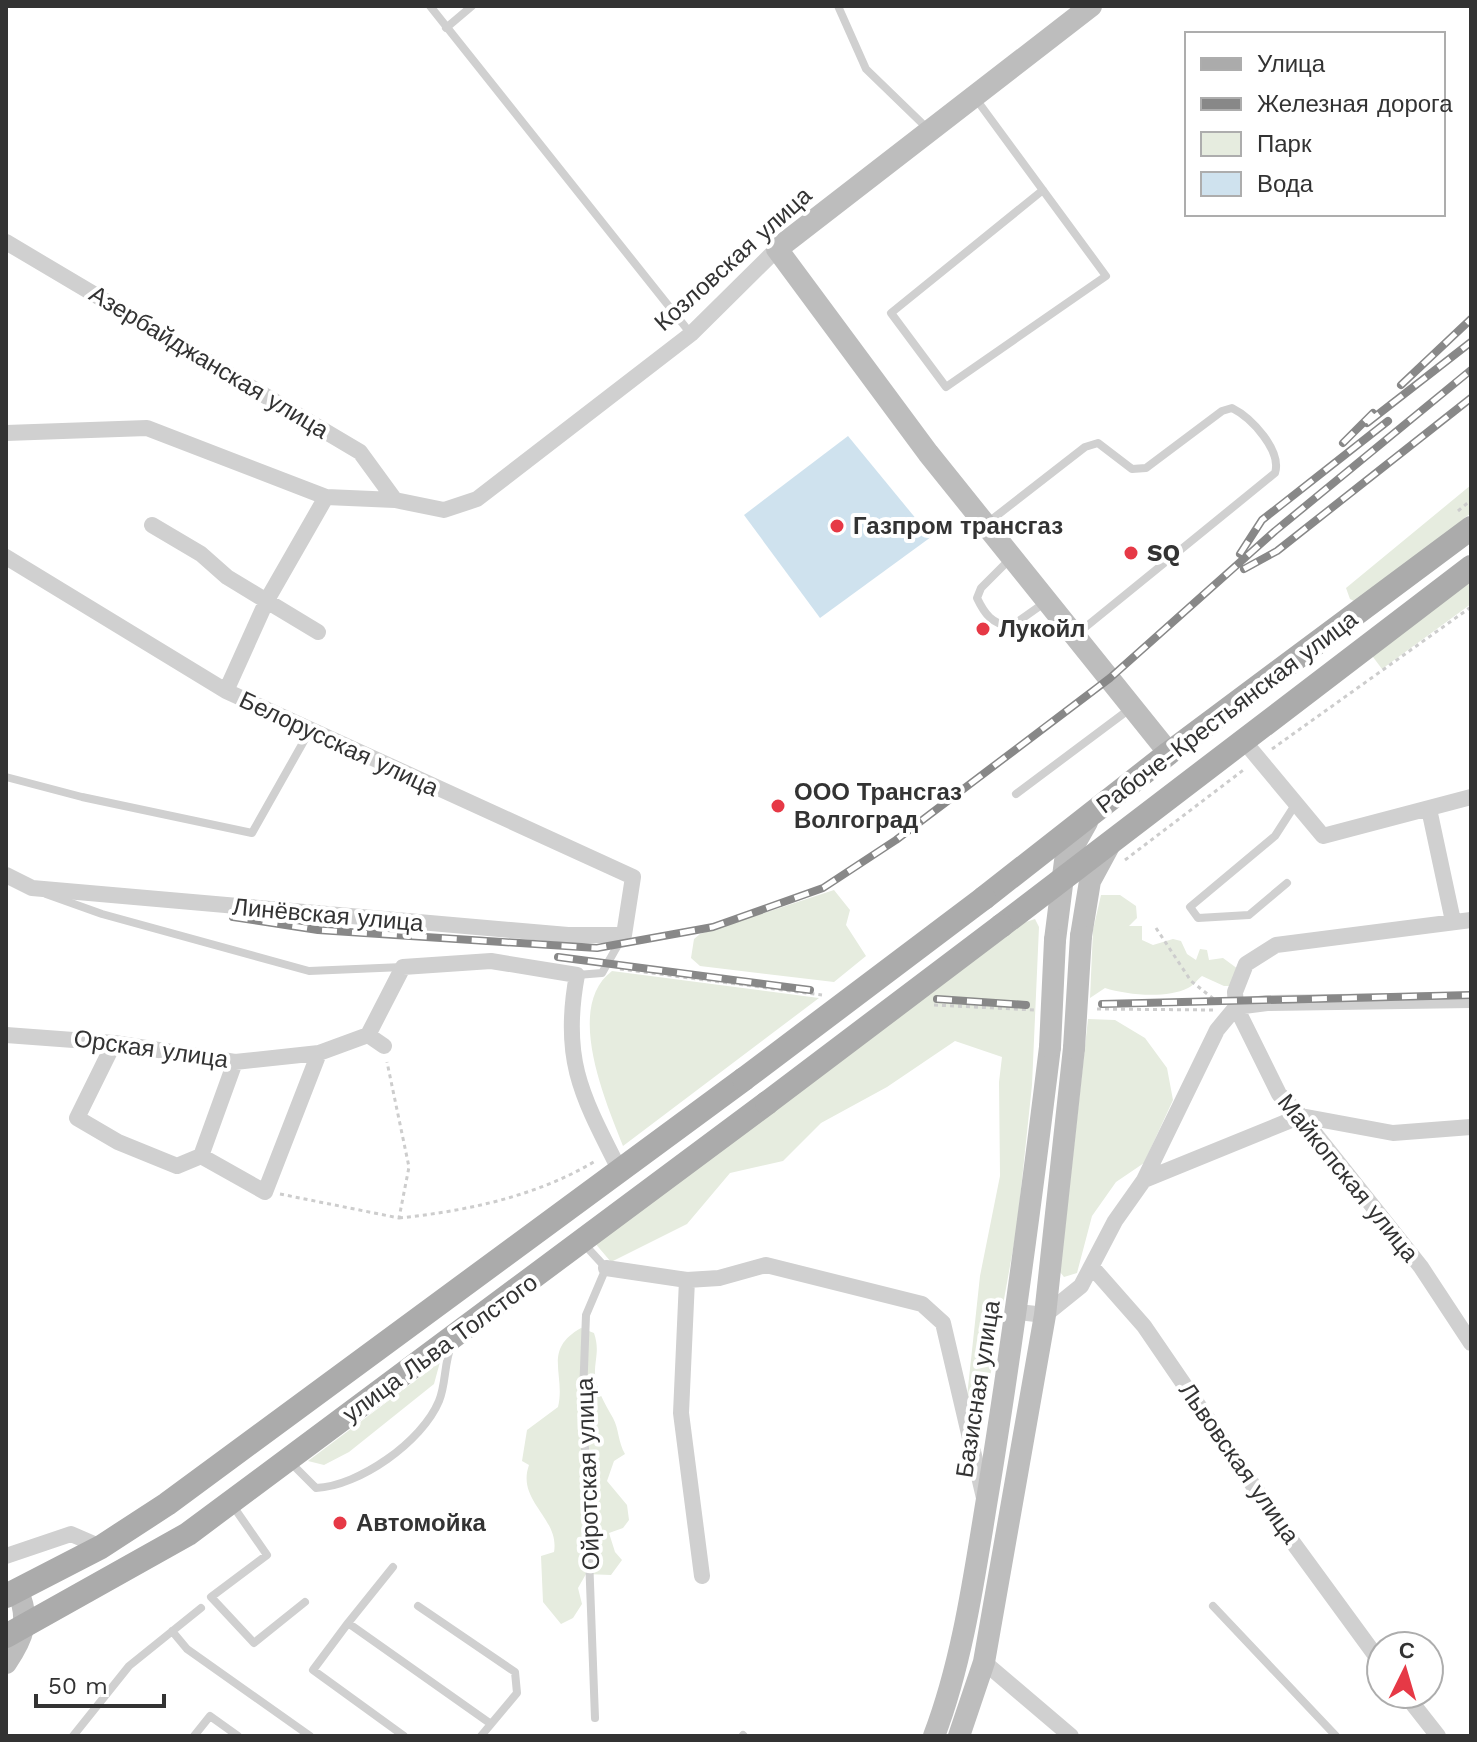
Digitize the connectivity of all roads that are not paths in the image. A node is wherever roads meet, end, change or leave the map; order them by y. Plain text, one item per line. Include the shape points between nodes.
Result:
1 (430, 6) edge
2 (472, 6) edge
3 (838, 6) edge
4 (1091, 6) edge
5 (446, 28) junction
6 (974, 96) junction
7 (930, 130) junction
8 (1043, 190) junction
9 (6, 242) edge
10 (777, 249) junction
11 (691, 334) junction
12 (6, 433) edge
13 (326, 497) junction
14 (395, 500) junction
15 (986, 524) junction
16 (152, 525) dead end
17 (1471, 528) edge
18 (6, 557) edge
19 (1012, 557) junction
20 (1471, 567) edge
21 (267, 600) junction
22 (1048, 600) junction
23 (318, 632) dead end
24 (1076, 635) junction
25 (226, 691) junction
26 (1133, 706) junction
27 (309, 732) junction
28 (1250, 750) junction
29 (1169, 753) junction
30 (6, 777) edge
31 (1016, 794) dead end
32 (1471, 797) edge
33 (1295, 805) junction
34 (1429, 809) junction
35 (1069, 865) junction
36 (7, 880) edge
37 (1287, 883) dead end
38 (32, 888) junction
39 (1027, 905) junction
40 (1471, 920) edge
41 (1453, 921) junction
42 (1056, 932) junction
43 (624, 935) junction
44 (403, 967) junction
45 (577, 975) junction
46 (1471, 1000) edge
47 (1236, 1007) junction
48 (6, 1035) edge
49 (368, 1035) junction
50 (114, 1043) junction
51 (384, 1046) road end
52 (319, 1053) junction
53 (235, 1062) junction
54 (744, 1079) joint
55 (767, 1103) joint
56 (1301, 1116) junction
57 (1471, 1127) edge
58 (201, 1156) junction
59 (615, 1161) junction
60 (1144, 1180) junction
61 (583, 1243) junction
62 (1092, 1267) junction
63 (606, 1268) junction
64 (687, 1280) junction
65 (1018, 1312) junction
66 (1045, 1315) junction
67 (454, 1338) junction
68 (1471, 1343) edge
69 (288, 1459) junction
70 (231, 1502) junction
71 (986, 1504) junction
72 (101, 1547) junction
73 (6, 1556) edge
74 (393, 1567) dead end
75 (702, 1576) dead end
76 (12, 1593) edge
77 (305, 1602) dead end
78 (418, 1606) dead end
79 (1213, 1606) dead end
80 (201, 1608) dead end
81 (348, 1623) junction
82 (172, 1631) junction
83 (15, 1632) edge
84 (1365, 1641) edge
85 (984, 1662) junction
86 (6, 1663) edge
87 (1418, 1710) edge
88 (595, 1718) dead end
89 (491, 1724) junction
90 (73, 1736) edge
91 (194, 1736) edge
92 (238, 1736) edge
93 (310, 1736) edge
94 (404, 1736) edge
95 (481, 1736) edge
96 (934, 1736) edge
97 (959, 1736) edge
98 (1071, 1736) edge
99 (1336, 1736) edge
100 (1438, 1736) edge

1 - 5 lane
2 - 5 lane
3 - 7 lane via 866,69
4 - 6 street, Козловская улица
5 - 11 lane
6 - 7 street, Козловская улица
6 - 8 lane
7 - 10 street, Козловская улица
8 - 8 lane via 891,313 946,387 1106,276
9 - 14 street, Азербайджанская улица via 360,452
10 - 11 street, Козловская улица
10 - 15 street
11 - 14 street, Козловская улица via 477,499 444,510
12 - 13 street, Козловская улица via 147,428
13 - 14 street, Козловская улица
13 - 21 street
15 - 19 street
15 - 24 lane via 1085,447 1098,443 1132,469 1146,468 1222,411 1243,413 1276,454 1275,473
16 - 21 street
17 - 29 main road, Рабоче-Крестьянская улица
18 - 25 street, Белорусская улица
19 - 22 street
19 - 22 lane via 981,588 977,598 983,611 995,624 1010,627
20 - 28 main road, Рабоче-Крестьянская улица
21 - 23 street
21 - 25 street
22 - 24 street
24 - 26 street
25 - 27 street, Белорусская улица
26 - 29 street
26 - 31 lane
27 - 30 lane via 252,833
27 - 43 street, Белорусская улица via 633,877
28 - 33 street
28 - 35 main road, Рабоче-Крестьянская улица
29 - 35 main road, Рабоче-Крестьянская улица via 1092,815
32 - 34 street
33 - 34 street via 1323,836
33 - 37 lane via 1275,836 1190,907 1198,918 1249,915
34 - 41 street
35 - 39 main road, Рабоче-Крестьянская улица
35 - 42 street, Базисная улица
35 - 54 main road, Рабоче-Крестьянская улица, bridge via 984,898
35 - 66 street, bridge via 1081,936
36 - 38 street, Линёвская улица
38 - 43 street, Линёвская улица via 458,927
38 - 44 lane, Линёвская улица via 102,914 309,971
39 - 42 street via 1047,909
39 - 55 main road, Рабоче-Крестьянская улица, bridge
40 - 41 street
41 - 47 street via 1276,945 1246,964 1235,992
42 - 65 street, Базисная улица, bridge via 1050,1047
43 - 45 lane via 602,973
44 - 45 street via 491,961
44 - 49 street
45 - 59 street via 570,1048 588,1109
46 - 47 street
47 - 56 street, Майкопская улица via 1279,1094
47 - 60 street via 1217,1030
48 - 50 street, Орская улица
49 - 51 street
49 - 52 street, Орская улица
50 - 53 street, Орская улица
50 - 58 street via 77,1118 177,1166
52 - 53 street, Орская улица
52 - 58 street via 265,1192
53 - 58 street
54 - 59 main road, улица Льва Толстого
55 - 61 main road, улица Льва Толстого
56 - 57 street via 1393,1133
56 - 60 street
56 - 68 street, Майкопская улица via 1421,1267
59 - 72 main road, улица Льва Толстого via 167,1504
60 - 62 street
61 - 63 lane
61 - 67 main road, улица Льва Толстого
62 - 66 street via 1081,1286
62 - 84 street, Львовская улица via 1144,1326
63 - 64 street
63 - 88 lane, Ойротская улица via 586,1315 583,1395
64 - 71 street via 719,1278 766,1265 922,1304 943,1323
64 - 75 street via 681,1413
65 - 66 street
65 - 71 street, Базисная улица
66 - 85 street
67 - 69 main road, улица Льва Толстого
67 - 69 lane via 433,1415 389,1457 337,1487 316,1488
69 - 70 main road, улица Льва Толстого
70 - 77 lane via 267,1555 211,1597 254,1643
70 - 83 main road, улица Льва Толстого via 188,1534
71 - 96 street, Базисная улица via 964,1628
72 - 73 street via 71,1534
72 - 76 main road, улица Льва Толстого
74 - 81 lane
76 - 83 street via 25,1608
78 - 89 lane via 515,1672 517,1693
79 - 99 lane
80 - 82 lane
81 - 89 lane
81 - 94 lane via 313,1670
82 - 90 lane via 129,1666
82 - 93 lane via 187,1649
83 - 86 street
85 - 97 street
85 - 98 street
87 - 100 street
89 - 95 lane
91 - 92 lane via 210,1716

